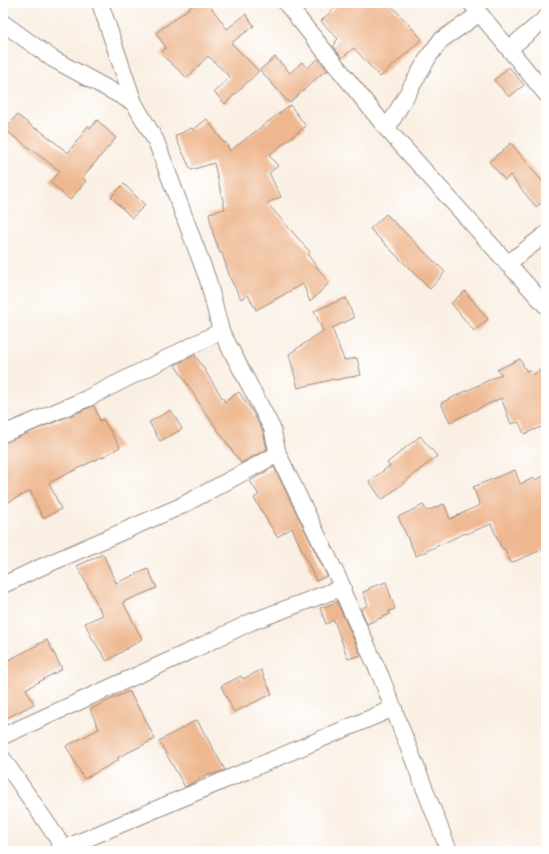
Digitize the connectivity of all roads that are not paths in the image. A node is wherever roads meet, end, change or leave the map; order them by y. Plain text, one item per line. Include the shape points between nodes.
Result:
1 (100, 3) edge
2 (286, 3) edge
3 (475, 8) edge
4 (546, 18) edge
5 (3, 23) edge
6 (509, 49) junction
7 (546, 94) edge
8 (134, 103) junction
9 (387, 129) junction
10 (546, 234) edge
11 (507, 264) junction
12 (546, 306) edge
13 (221, 331) junction
14 (3, 434) edge
15 (278, 454) junction
16 (3, 586) edge
17 (341, 588) junction
18 (394, 708) junction
19 (3, 736) edge
20 (3, 759) edge
21 (62, 850) edge
22 (449, 851) edge

1 - 8 street
2 - 9 street
3 - 6 street
3 - 9 street via 441,40 429,56
4 - 6 street
5 - 8 street via 53,59
6 - 7 street
8 - 13 street via 159,148 208,280
9 - 11 street
10 - 11 street
11 - 12 street
13 - 14 street via 86,399
13 - 15 street via 272,428
15 - 16 street via 179,507
15 - 17 street
17 - 18 street
17 - 19 street via 251,622
18 - 21 street
18 - 22 street
20 - 21 street

